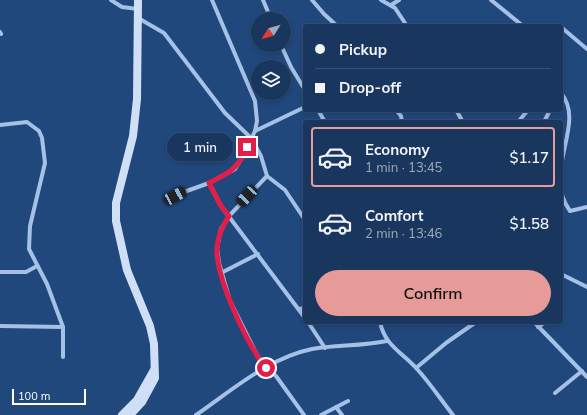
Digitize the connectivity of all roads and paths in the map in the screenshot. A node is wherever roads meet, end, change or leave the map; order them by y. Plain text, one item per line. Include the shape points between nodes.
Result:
1 (111, 0) edge
2 (138, 0) edge
3 (212, 0) edge
4 (312, 0) edge
5 (381, 0) edge
6 (399, 0) edge
7 (491, 0) edge
8 (265, 1) edge
9 (391, 5) junction
10 (269, 12) edge
11 (138, 13) junction
12 (335, 24) edge
13 (406, 24) edge
14 (521, 24) edge
15 (563, 29) edge
16 (587, 49) edge
17 (285, 52) edge
18 (303, 87) edge
19 (563, 95) edge
20 (570, 99) dead end
21 (303, 108) edge
22 (526, 112) edge
23 (520, 120) edge
24 (0, 125) edge
25 (255, 131) junction
26 (251, 138) junction
27 (567, 165) dead end
28 (267, 176) junction
29 (209, 183) junction
30 (167, 201) dead end
31 (587, 207) edge
32 (229, 216) junction
33 (303, 217) edge
34 (258, 254) junction
35 (37, 266) junction
36 (0, 272) edge
37 (220, 273) junction
38 (563, 275) edge
39 (587, 287) edge
40 (303, 308) edge
41 (299, 309) junction
42 (303, 315) edge
43 (309, 324) edge
44 (380, 324) edge
45 (473, 324) edge
46 (536, 324) edge
47 (542, 324) edge
48 (0, 326) edge
49 (63, 327) junction
50 (538, 327) junction
51 (387, 341) junction
52 (325, 348) junction
53 (63, 357) dead end
54 (266, 368) junction
55 (416, 368) junction
56 (154, 370) junction
57 (582, 371) junction
58 (587, 377) edge
59 (555, 393) dead end
60 (348, 401) dead end
61 (336, 408) junction
62 (122, 415) edge
63 (130, 415) edge
64 (196, 415) edge
65 (304, 415) edge
66 (321, 415) edge
67 (342, 415) edge
68 (453, 415) edge

1 - 11 street
2 - 11 street
3 - 25 street via 255,100
4 - 12 street
5 - 9 street
6 - 9 street
7 - 14 street
8 - 10 street
9 - 13 street
11 - 26 street via 164,33 225,113
11 - 56 street via 133,136 116,203 116,221 127,270 150,326 154,344
15 - 16 street
17 - 18 street
19 - 20 street
21 - 25 street
22 - 23 street
24 - 35 street via 27,122 39,131 44,144 45,163 28,243
25 - 26 street
26 - 28 street via 261,156
26 - 29 street via 235,169
27 - 31 street via 563,186 569,210 572,212
28 - 32 street
28 - 33 street via 285,190
29 - 30 street
29 - 32 street
32 - 34 street
32 - 37 street via 217,248
34 - 37 street
34 - 41 street
35 - 36 street via 26,272
35 - 49 street via 47,284
37 - 54 street via 230,301
38 - 39 street
40 - 41 street
41 - 42 street
43 - 52 street
44 - 51 street via 382,334
45 - 55 street
46 - 50 street
47 - 50 street
48 - 49 street
49 - 53 street
50 - 57 street
51 - 52 street
51 - 55 street
52 - 54 street via 296,353
54 - 64 street
54 - 65 street via 276,376
55 - 68 street
56 - 62 street via 137,400
56 - 63 street via 155,378 150,390
57 - 58 street
57 - 59 street
60 - 61 street
61 - 66 street
61 - 67 street

